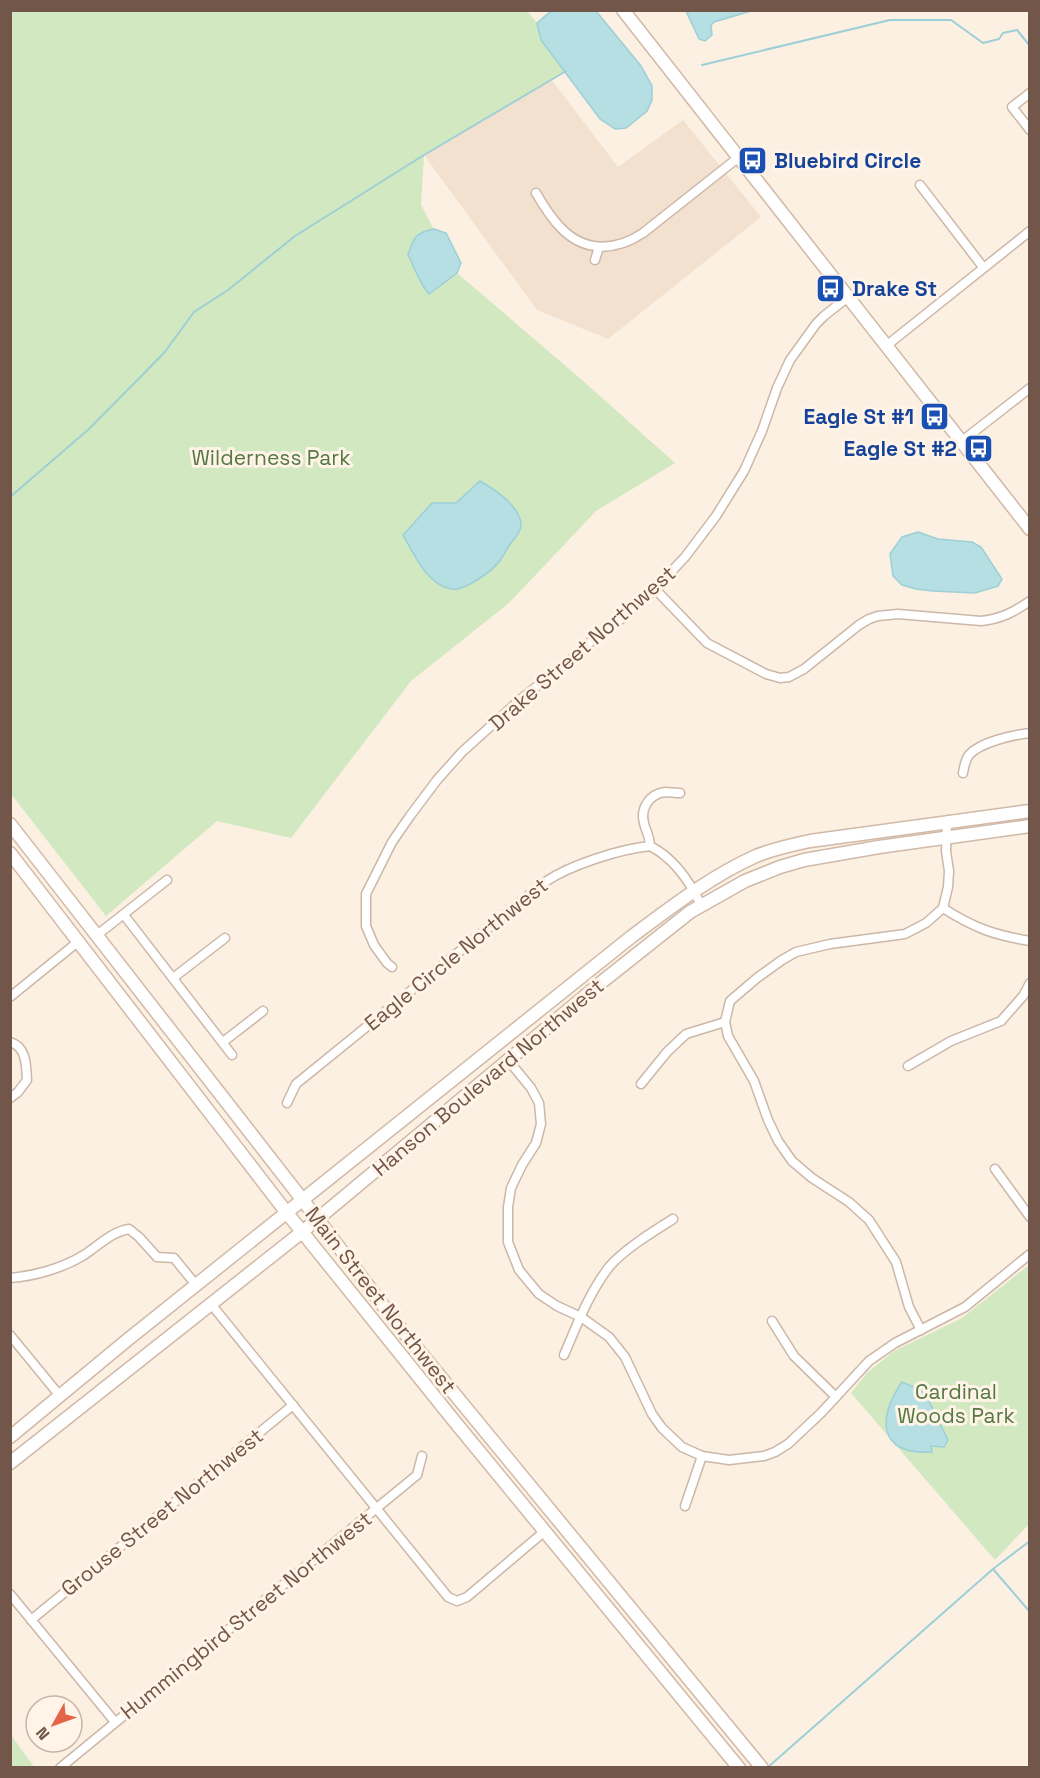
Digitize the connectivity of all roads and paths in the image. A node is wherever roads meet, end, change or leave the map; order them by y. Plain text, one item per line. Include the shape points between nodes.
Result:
1 (623, 10) edge
2 (1029, 93) edge
3 (1029, 130) edge
4 (738, 157) junction
5 (920, 185) dead end
6 (536, 193) dead end
7 (1029, 231) edge
8 (599, 247) junction
9 (596, 260) dead end
10 (984, 267) junction
11 (848, 297) junction
12 (886, 346) junction
13 (1029, 388) edge
14 (962, 441) junction
15 (1029, 529) edge
16 (655, 589) junction
17 (1029, 601) edge
18 (1029, 733) edge
19 (963, 773) dead end
20 (680, 793) dead end
21 (1029, 811) edge
22 (946, 821) junction
23 (10, 824) edge
24 (1029, 826) edge
25 (947, 838) junction
26 (650, 846) junction
27 (10, 853) edge
28 (167, 880) dead end
29 (694, 891) junction
30 (701, 905) junction
31 (943, 908) junction
32 (124, 915) junction
33 (97, 935) junction
34 (225, 938) dead end
35 (79, 941) junction
36 (1029, 941) edge
37 (393, 967) dead end
38 (173, 978) junction
39 (1029, 984) edge
40 (10, 997) edge
41 (263, 1011) dead end
42 (725, 1022) junction
43 (10, 1042) edge
44 (223, 1042) junction
45 (232, 1055) dead end
46 (508, 1060) junction
47 (908, 1066) dead end
48 (640, 1084) dead end
49 (10, 1098) edge
50 (287, 1103) dead end
51 (996, 1169) dead end
52 (303, 1200) junction
53 (287, 1213) junction
54 (1029, 1217) edge
55 (317, 1219) junction
56 (673, 1219) dead end
57 (302, 1232) junction
58 (1029, 1254) edge
59 (10, 1278) edge
60 (196, 1285) junction
61 (211, 1304) junction
62 (581, 1317) junction
63 (772, 1321) dead end
64 (921, 1330) junction
65 (10, 1335) edge
66 (564, 1355) dead end
67 (60, 1396) junction
68 (836, 1397) junction
69 (293, 1405) junction
70 (10, 1437) edge
71 (422, 1456) dead end
72 (702, 1456) junction
73 (10, 1463) edge
74 (685, 1506) dead end
75 (376, 1508) junction
76 (545, 1531) junction
77 (10, 1594) edge
78 (31, 1620) junction
79 (116, 1722) junction
80 (60, 1767) edge
81 (739, 1767) edge
82 (762, 1767) edge

1 - 4 main road
2 - 3 street via 1012,107
4 - 8 street via 634,239 614,247
4 - 11 main road
5 - 10 street
6 - 8 street via 561,229 585,244
7 - 10 street
8 - 9 street
10 - 12 street
11 - 12 main road
11 - 16 street, Drake Street Northwest via 824,316 799,347 782,376 744,471 716,516
12 - 14 main road
13 - 14 street
14 - 15 main road
16 - 17 street via 716,649 780,678 804,669 859,625 878,616 992,620
16 - 37 street, Drake Street Northwest via 462,752 410,816 366,894 366,926 374,945
18 - 19 street via 976,749 965,761
20 - 26 street via 657,794 644,806 642,814
21 - 22 main road, Hanson Boulevard Northwest
22 - 25 street
22 - 29 main road, Hanson Boulevard Northwest via 784,846 740,863
23 - 33 main road, Main Street Northwest
24 - 25 main road, Hanson Boulevard Northwest
25 - 30 main road, Hanson Boulevard Northwest via 804,860 760,874
25 - 31 street via 949,871
26 - 29 street via 673,863
26 - 50 street, Eagle Circle Northwest via 579,865 545,882 296,1084
27 - 35 main road, Main Street Northwest
28 - 32 street
29 - 30 street
29 - 52 main road, Hanson Boulevard Northwest
30 - 46 main road, Hanson Boulevard Northwest
31 - 36 street via 999,936
31 - 42 street via 926,924 905,934 796,952 729,1001
32 - 33 street
32 - 38 street
33 - 52 main road, Main Street Northwest
34 - 38 street
35 - 40 street
35 - 53 main road, Main Street Northwest
38 - 44 street
39 - 47 street via 1001,1021 951,1041
41 - 44 street
42 - 48 street via 686,1034
42 - 64 street via 778,1141 812,1179 870,1220 896,1262 909,1307
43 - 49 street via 23,1052 27,1080
44 - 45 street
46 - 55 main road, Hanson Boulevard Northwest
46 - 62 street via 539,1103 541,1124 536,1143 512,1188 508,1242 519,1270 539,1294
51 - 54 street
52 - 53 main road, Hanson Boulevard Northwest
52 - 55 main road, Main Street Northwest
53 - 57 main road, Main Street Northwest
53 - 60 main road, Hanson Boulevard Northwest
55 - 57 main road, Hanson Boulevard Northwest
55 - 82 main road, Main Street Northwest via 397,1324
56 - 62 street via 611,1265
57 - 61 main road, Hanson Boulevard Northwest
57 - 76 main road, Main Street Northwest
58 - 64 street via 965,1307
59 - 60 street via 61,1266 118,1231 129,1229 157,1257 174,1258
60 - 67 main road, Hanson Boulevard Northwest
61 - 69 street
61 - 73 main road, Hanson Boulevard Northwest
62 - 66 street
62 - 72 street via 609,1337 625,1357 662,1428 682,1447
63 - 68 street via 794,1356
64 - 68 street via 869,1361
65 - 67 street
67 - 70 main road, Hanson Boulevard Northwest
68 - 72 street via 802,1432 775,1452 729,1460
69 - 75 street
69 - 78 street, Grouse Street Northwest
71 - 75 street, Hummingbird Street Northwest via 417,1475
72 - 74 street
75 - 76 street via 448,1597 457,1601 468,1597
75 - 79 street, Hummingbird Street Northwest
76 - 81 main road, Main Street Northwest
77 - 78 street
78 - 79 street
79 - 80 street, Hummingbird Street Northwest

